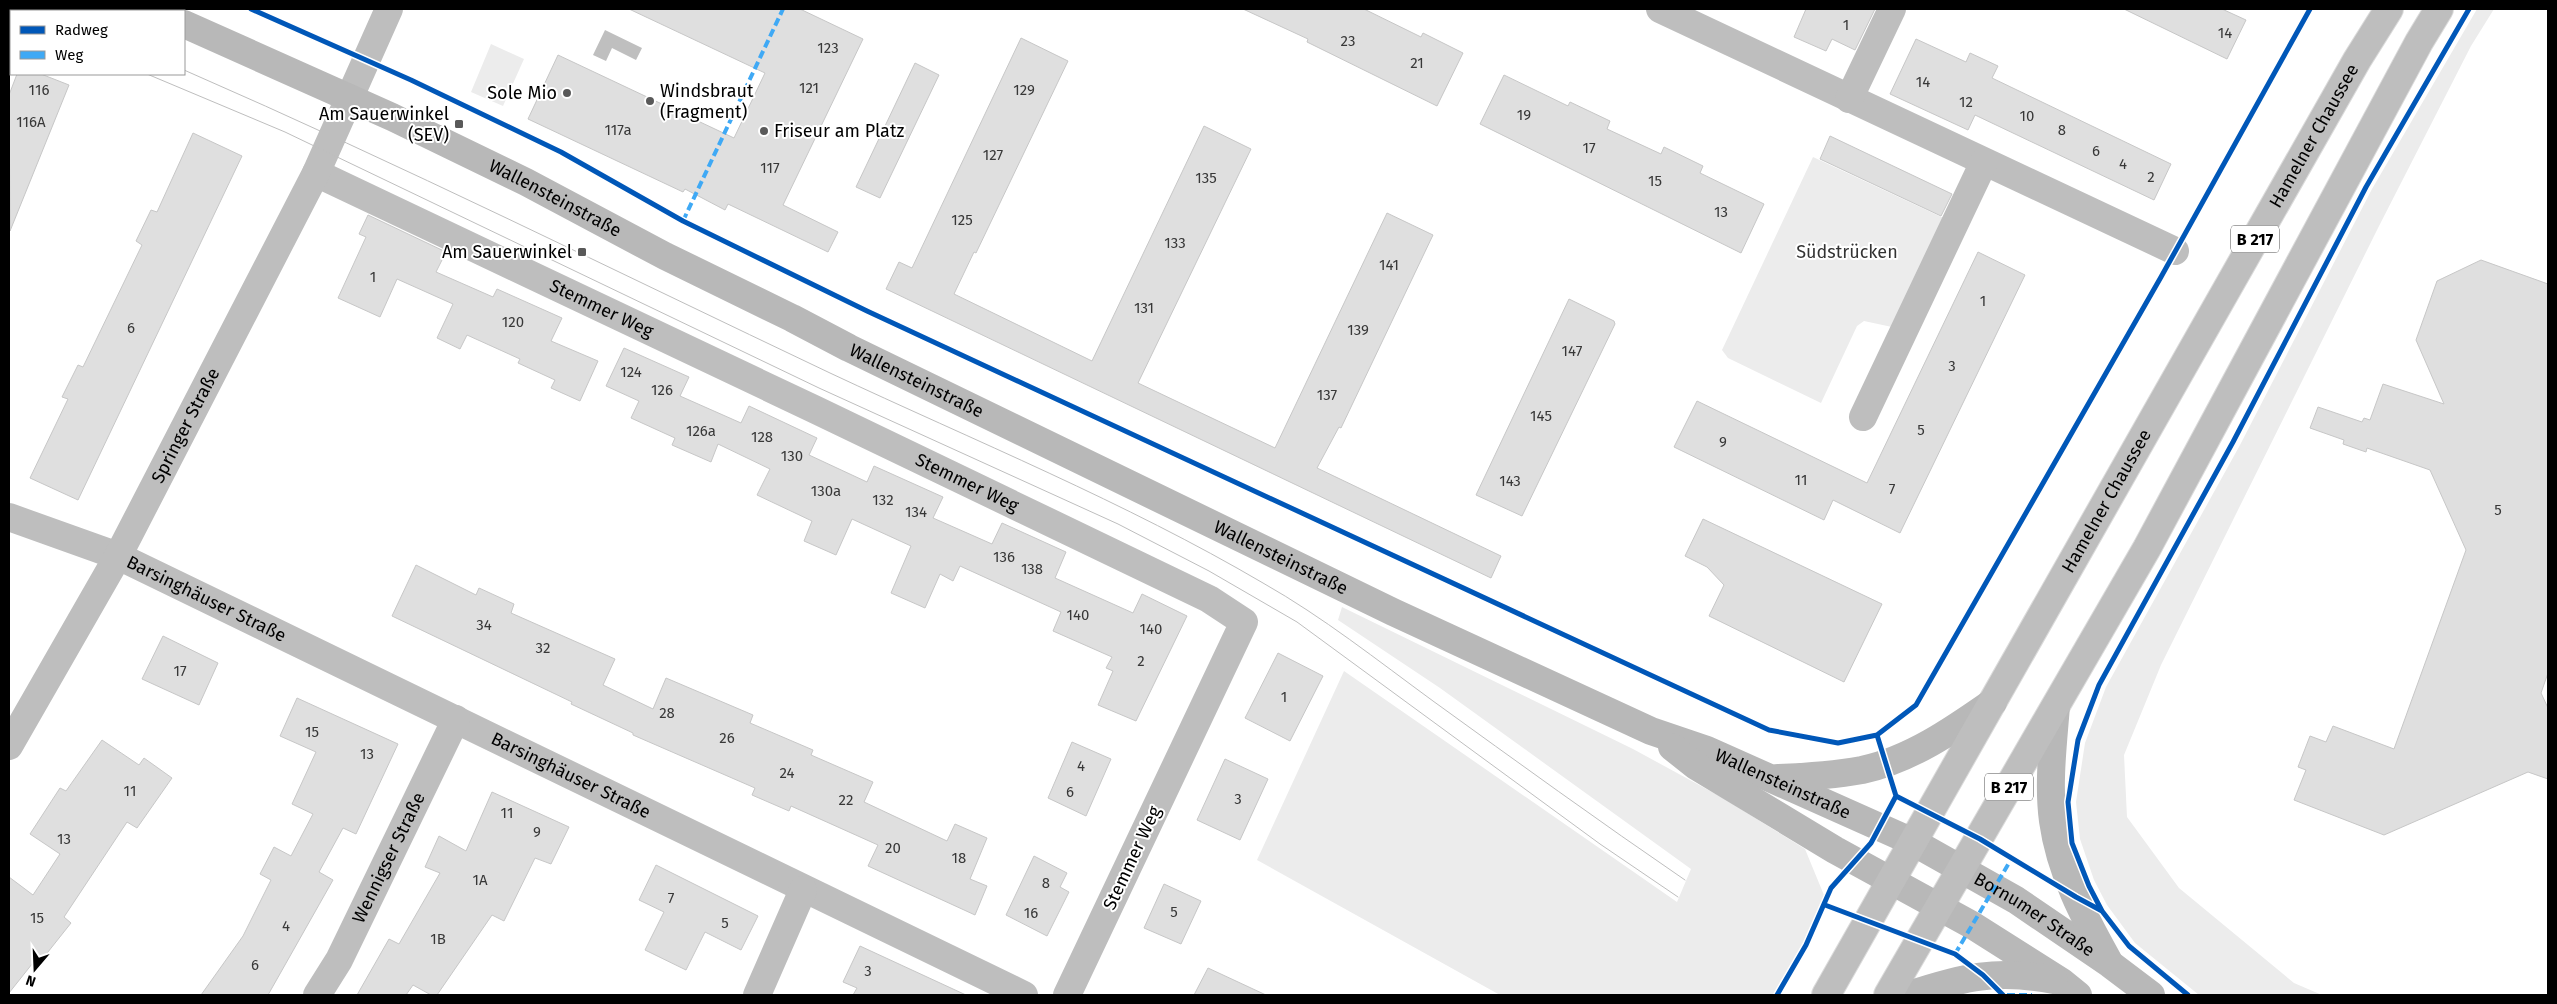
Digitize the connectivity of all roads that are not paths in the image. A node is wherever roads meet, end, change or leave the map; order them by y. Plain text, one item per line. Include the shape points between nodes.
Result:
1 (389, 9) edge
2 (1660, 9) edge
3 (1892, 9) edge
4 (2389, 9) edge
5 (2439, 9) edge
6 (185, 24) edge
7 (351, 98) junction
8 (1849, 99) junction
9 (1984, 162) junction
10 (316, 173) junction
11 (2175, 251) dead end
12 (1863, 417) dead end
13 (9, 517) edge
14 (118, 556) junction
15 (1993, 702) junction
16 (2056, 706) junction
17 (456, 719) junction
18 (1651, 731) junction
19 (9, 746) edge
20 (1772, 778) junction
21 (1913, 842) junction
22 (1962, 868) junction
23 (1891, 881) junction
24 (802, 890) junction
25 (1940, 907) junction
26 (2110, 964) junction
27 (2070, 989) edge
28 (317, 995) edge
29 (758, 995) edge
30 (1024, 995) edge
31 (1067, 995) edge
32 (1826, 995) edge
33 (1888, 995) edge
34 (1909, 995) edge
35 (2150, 995) edge

1 - 7 street
2 - 8 street
3 - 8 street
4 - 15 street, Hamelner Chaussee / B 217 via 2352,68
5 - 16 street, B 217 via 2418,42 2156,531
6 - 7 street, Wallensteinstraße
7 - 10 street, Springer Straße
7 - 18 street, Wallensteinstraße via 526,182 664,256 849,348 1393,612
8 - 9 street
9 - 11 street
9 - 12 street
10 - 14 street, Springer Straße
10 - 31 street, Stemmer Weg via 1209,599 1244,622
13 - 14 street, Barsinghäuser Straße
14 - 17 street, Barsinghäuser Straße
14 - 19 street, Springer Straße
15 - 20 street via 1956,728 1908,754 1864,770
15 - 21 street, Hamelner Chaussee / B 217
16 - 22 street, B 217
16 - 26 street via 2053,820 2061,862
17 - 24 street, Barsinghäuser Straße
17 - 28 street, Wennigser Straße via 339,960
18 - 20 street, Wallensteinstraße via 1707,750
18 - 23 street, Wallensteinstraße via 1696,766
20 - 21 street, Wallensteinstraße
21 - 22 street, Bornumer Straße
21 - 23 street, Hamelner Chaussee / B 217
22 - 25 street, B 217
22 - 26 street, Bornumer Straße via 2016,900
23 - 25 street
23 - 32 street, Hamelner Chaussee / B 217
24 - 29 street
24 - 30 street, Barsinghäuser Straße
25 - 27 street
25 - 33 street, B 217
26 - 35 street, Bornumer Straße
27 - 34 street via 2023,974 1983,975

